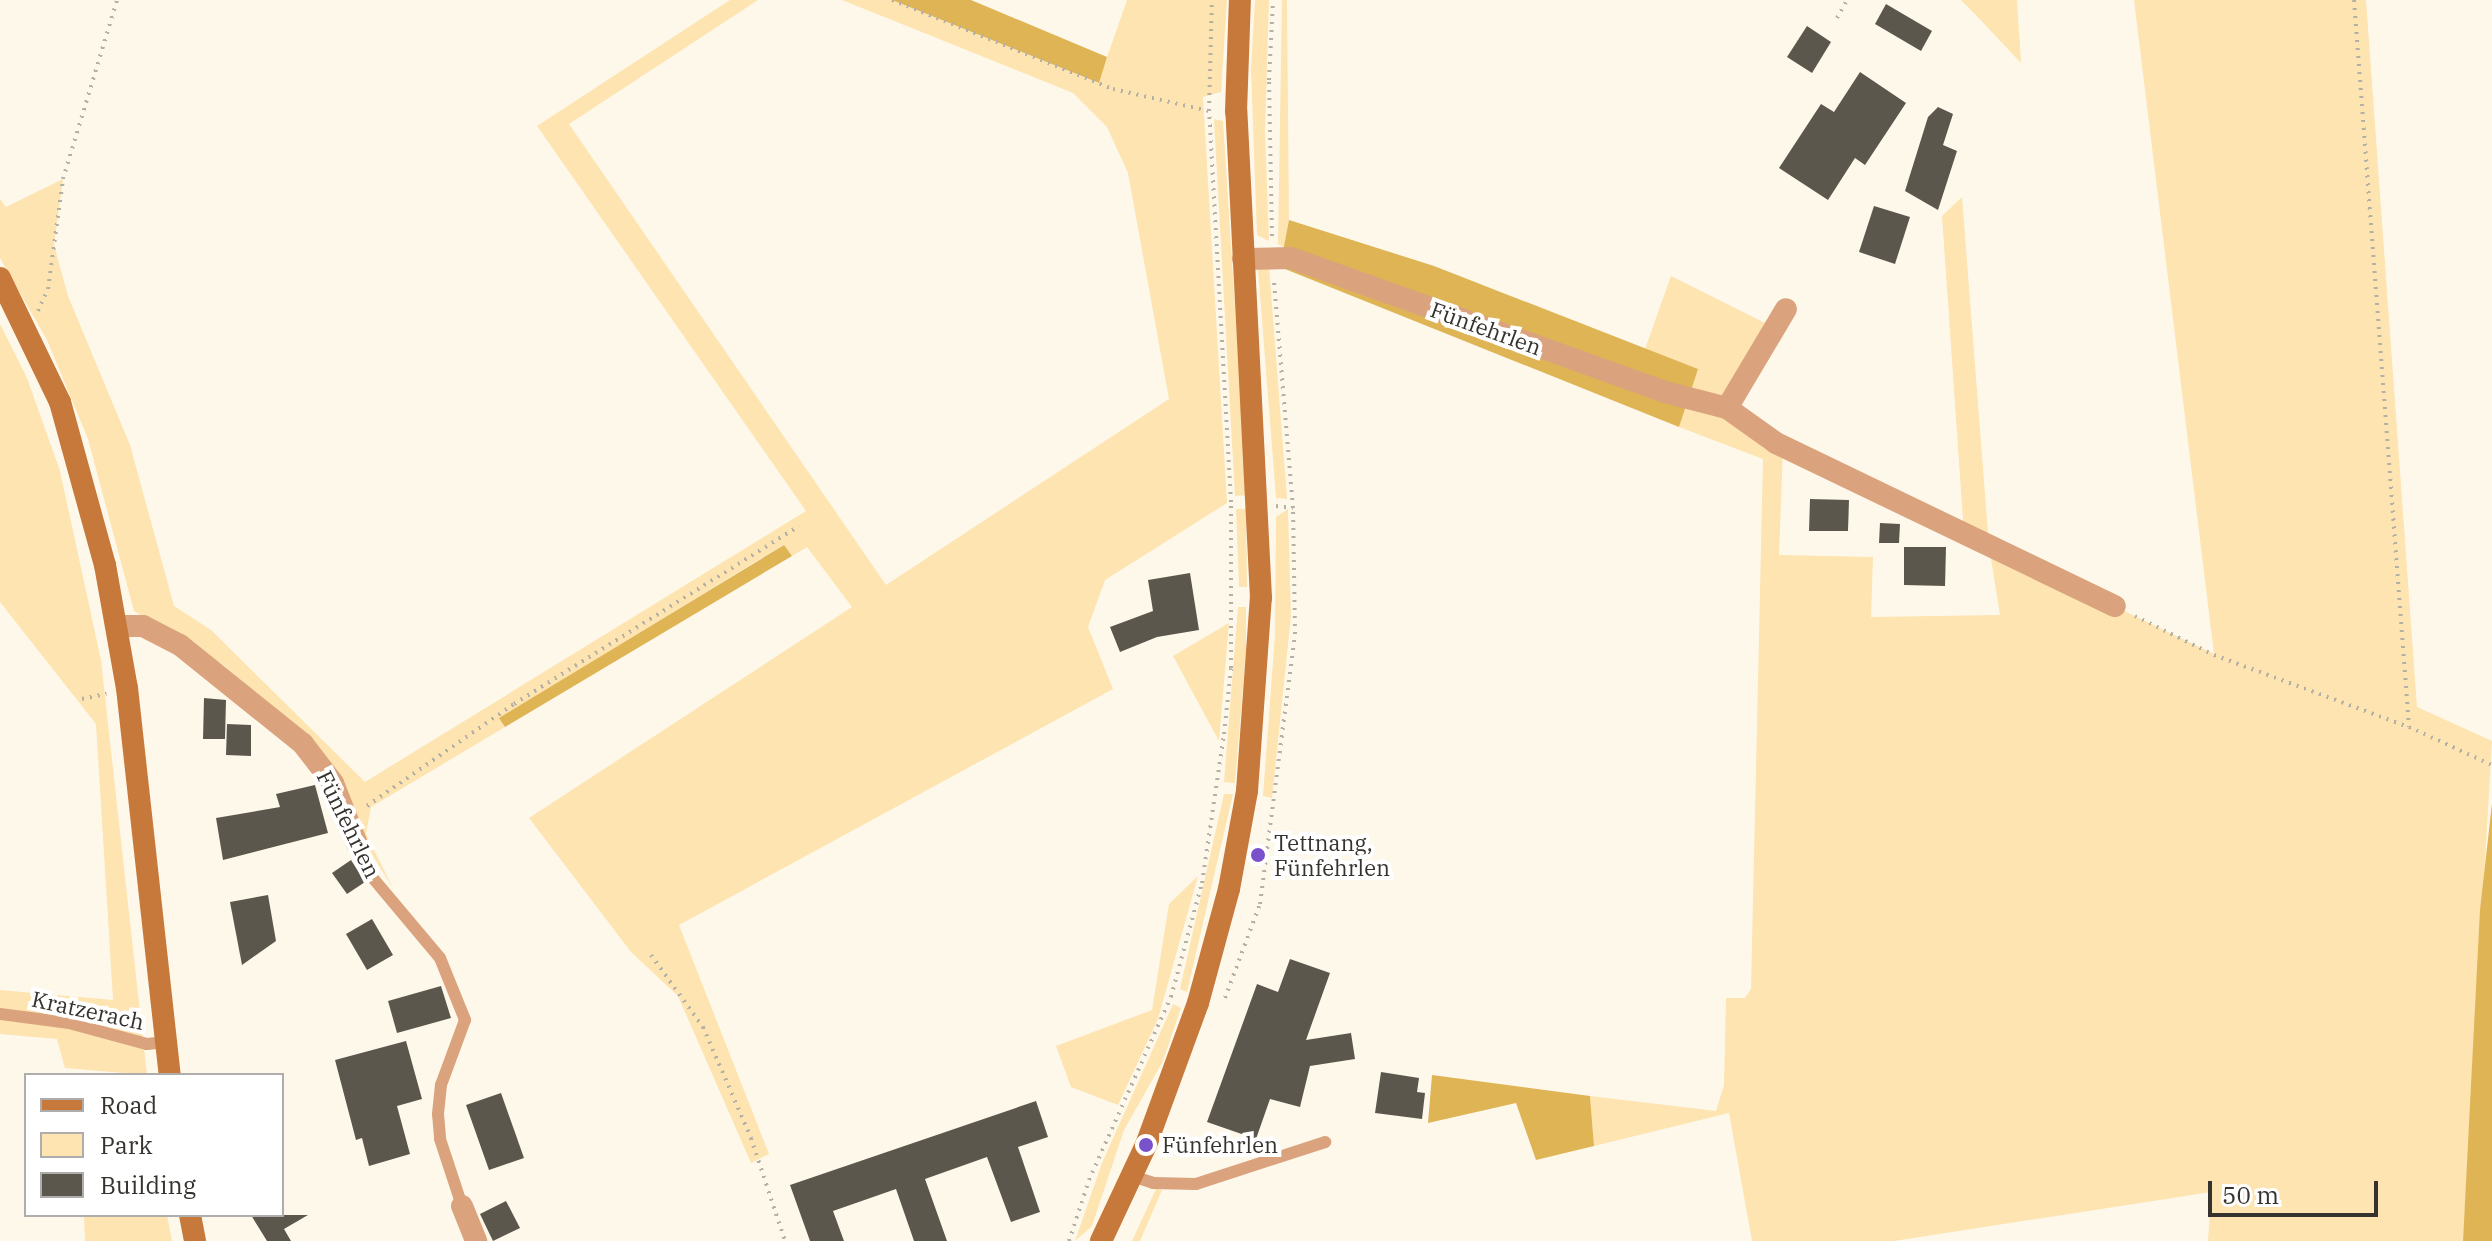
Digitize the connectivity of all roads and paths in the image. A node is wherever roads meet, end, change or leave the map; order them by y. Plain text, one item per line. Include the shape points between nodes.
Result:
1 (117, 0) edge
2 (892, 0) edge
3 (1212, 0) edge
4 (1240, 0) edge
5 (1847, 0) edge
6 (2354, 0) edge
7 (1837, 18) dead end
8 (1209, 111) junction
9 (1243, 259) junction
10 (0, 278) edge
11 (1786, 309) dead end
12 (26, 325) junction
13 (1727, 408) junction
14 (799, 526) dead end
15 (2115, 606) joint
16 (117, 626) junction
17 (107, 678) dead end
18 (110, 693) junction
19 (82, 699) dead end
20 (111, 707) dead end
21 (2409, 727) junction
22 (2492, 765) edge
23 (355, 836) junction
24 (651, 955) dead end
25 (0, 1014) edge
26 (166, 1042) junction
27 (170, 1073) edge
28 (1325, 1142) dead end
29 (1132, 1176) junction
30 (462, 1206) joint
31 (190, 1217) edge
32 (195, 1241) edge
33 (476, 1241) edge
34 (785, 1241) edge
35 (1069, 1241) edge
36 (1101, 1241) edge

1 - 12 path via 63,179 48,289 43,306
2 - 8 path via 1113,89
3 - 8 path
4 - 9 main road via 1236,112
5 - 7 path
6 - 21 path
8 - 35 path via 1232,598 1217,788 1202,883 1171,997 1089,1180
9 - 13 street, Fünfehrlen via 1291,258 1665,392
9 - 29 main road via 1261,598 1247,791 1229,889 1198,1003
10 - 12 main road
11 - 13 street
12 - 16 main road via 84,474
13 - 15 street, Fünfehrlen via 1776,443
14 - 23 path via 391,785 362,809
15 - 21 path via 2214,655
16 - 23 street, Fünfehrlen via 143,626 180,645 284,727 319,761
16 - 26 main road
17 - 18 path
18 - 19 path
18 - 20 path
21 - 22 path
23 - 30 lane, Fünfehrlen via 372,877 440,958 465,1020 441,1085 438,1114 440,1139
24 - 34 path via 703,1027 751,1138
25 - 26 lane, Kratzerach via 69,1023 147,1044
26 - 27 main road
28 - 29 lane via 1196,1184 1153,1183
29 - 36 main road
30 - 33 street, Fünfehrlen
31 - 32 main road

